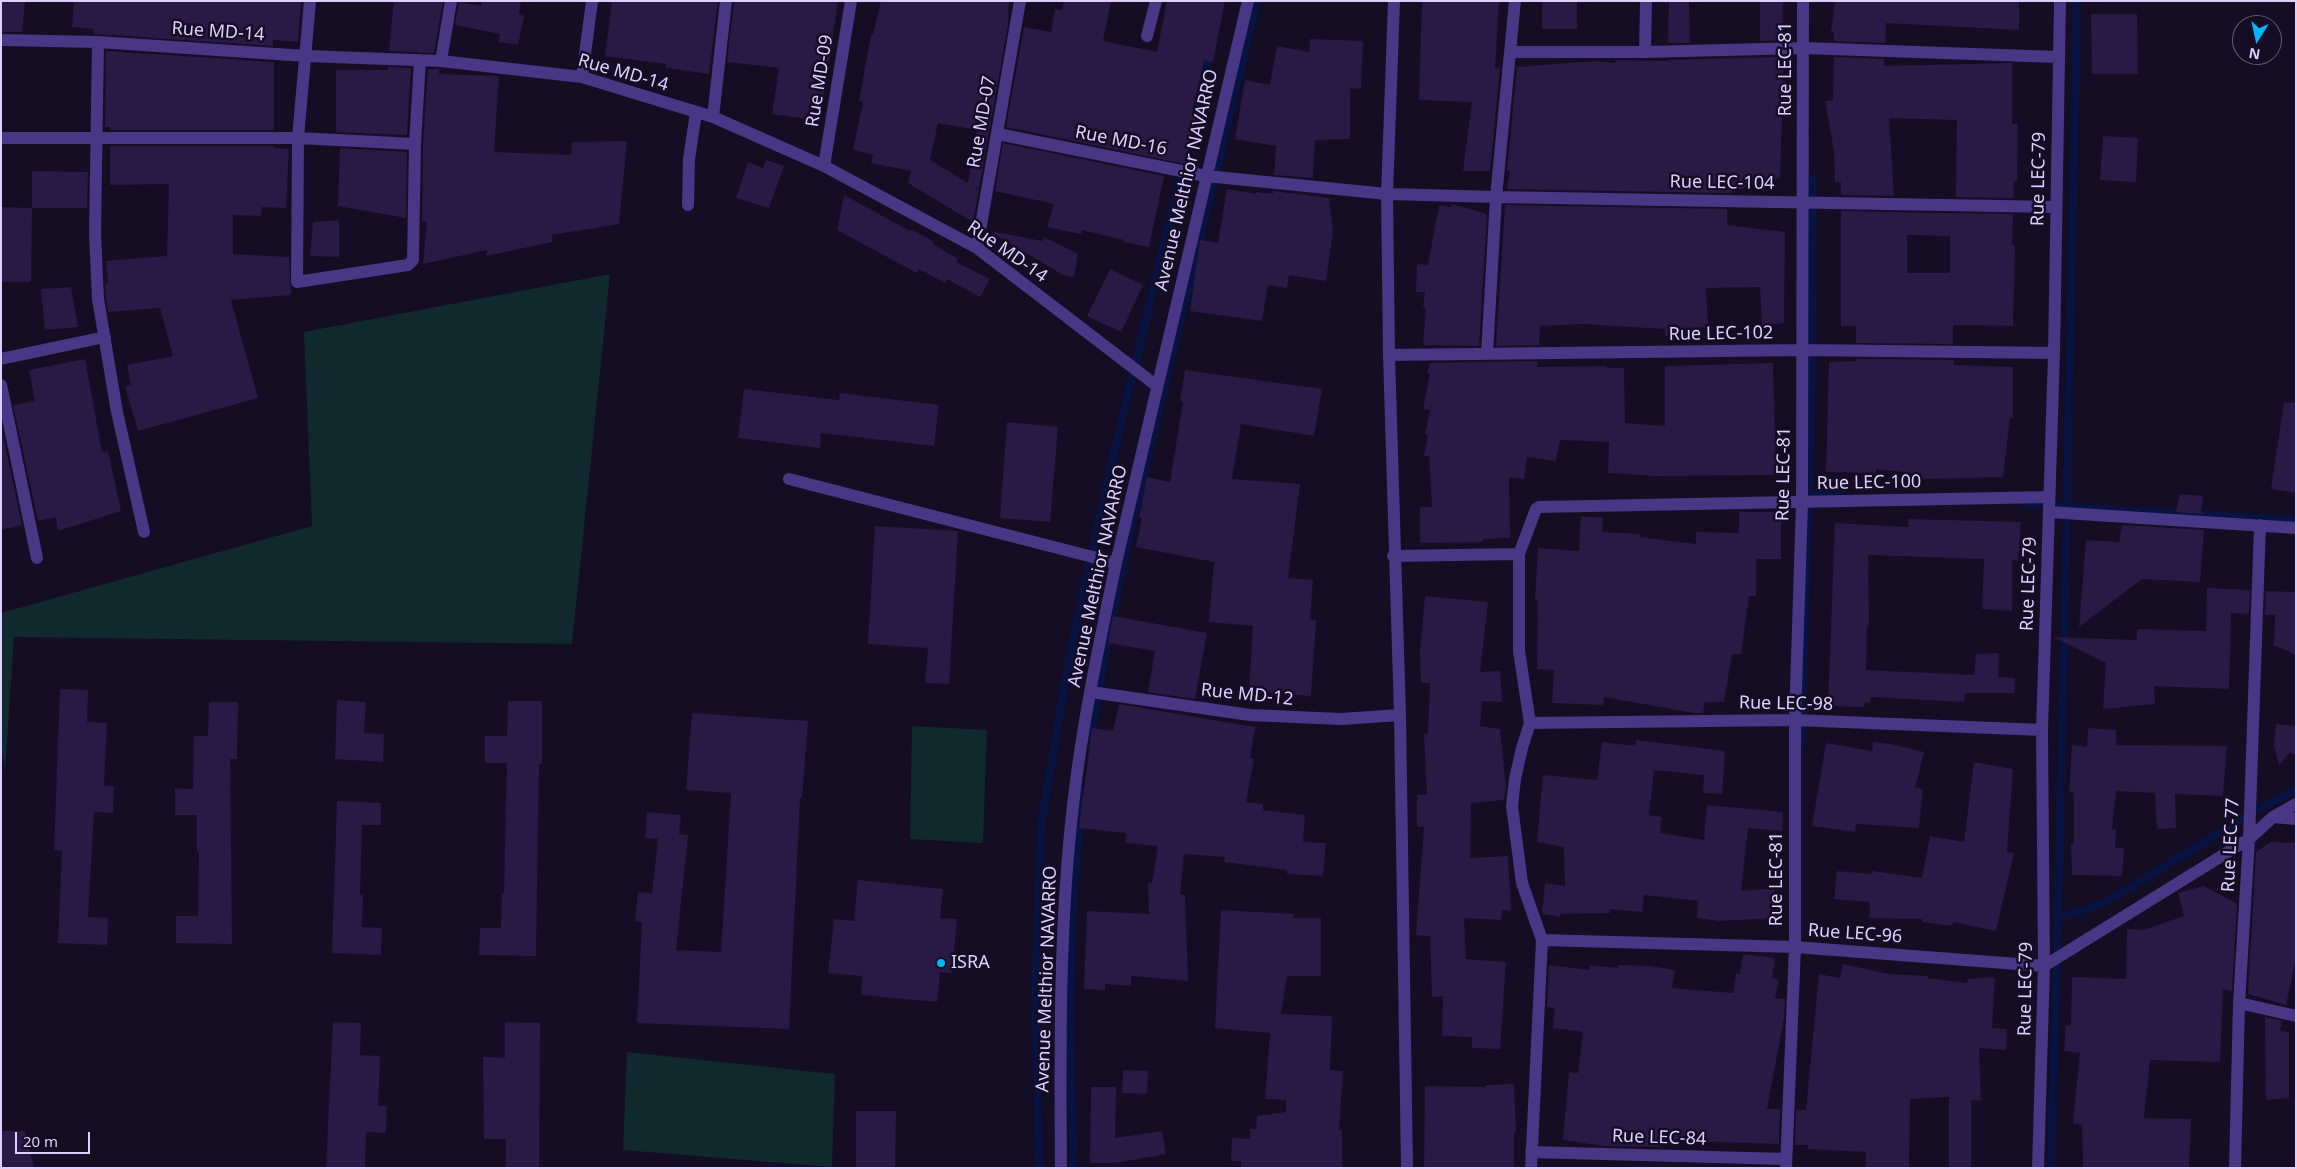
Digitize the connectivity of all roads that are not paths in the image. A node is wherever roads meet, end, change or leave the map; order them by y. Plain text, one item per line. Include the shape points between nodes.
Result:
1 (310, 1) edge
2 (451, 1) edge
3 (592, 1) edge
4 (726, 1) edge
5 (851, 1) edge
6 (1020, 1) edge
7 (1156, 1) edge
8 (1248, 1) edge
9 (1394, 1) edge
10 (1515, 1) edge
11 (1646, 1) edge
12 (1803, 1) edge
13 (2060, 1) edge
14 (1147, 36) dead end
15 (1, 40) edge
16 (98, 42) junction
17 (1803, 48) junction
18 (1511, 52) junction
19 (1645, 52) junction
20 (306, 56) junction
21 (2058, 57) junction
22 (420, 60) junction
23 (441, 61) junction
24 (582, 77) junction
25 (696, 113) junction
26 (713, 117) junction
27 (998, 134) junction
28 (98, 137) junction
29 (1, 138) edge
30 (298, 138) junction
31 (416, 144) junction
32 (824, 166) junction
33 (1206, 176) junction
34 (1387, 194) junction
35 (1496, 198) junction
36 (1803, 202) junction
37 (688, 205) dead end
38 (2056, 207) junction
39 (977, 248) junction
40 (105, 337) junction
41 (1803, 350) junction
42 (2054, 353) junction
43 (1487, 354) junction
44 (1389, 355) junction
45 (1, 359) edge
46 (1, 385) edge
47 (1157, 386) junction
48 (789, 479) dead end
49 (2049, 497) junction
50 (1802, 502) junction
51 (2049, 512) junction
52 (2260, 525) junction
53 (2296, 528) edge
54 (144, 532) dead end
55 (1519, 554) junction
56 (1393, 556) junction
57 (37, 558) dead end
58 (1116, 563) junction
59 (1091, 692) junction
60 (1400, 715) junction
61 (1795, 720) junction
62 (1530, 723) junction
63 (2042, 730) junction
64 (2296, 804) edge
65 (2273, 817) junction
66 (2296, 819) edge
67 (2249, 839) junction
68 (1542, 940) junction
69 (1795, 947) junction
70 (2044, 966) junction
71 (2239, 1004) junction
72 (2296, 1016) edge
73 (1531, 1152) junction
74 (1786, 1164) edge
75 (1061, 1168) edge
76 (1407, 1168) edge
77 (1531, 1168) edge
78 (2038, 1168) edge
79 (2235, 1168) edge

1 - 20 street
2 - 23 street
3 - 24 street
4 - 26 street
5 - 32 street, Rue MD-09
6 - 27 street, Rue MD-07
7 - 14 street
8 - 33 street, Avenue Melthior NAVARRO
9 - 34 street
10 - 18 street
11 - 19 street
12 - 17 street, Rue LEC-81
13 - 21 street, Rue LEC-79
15 - 16 street, Rue MD-14
16 - 20 street, Rue MD-14
16 - 28 street
17 - 19 street
17 - 21 street
17 - 36 street, Rue LEC-81
18 - 19 street
18 - 35 street
20 - 22 street, Rue MD-14
20 - 30 street
21 - 38 street, Rue LEC-79
22 - 23 street, Rue MD-14
22 - 31 street
23 - 24 street, Rue MD-14
24 - 25 street, Rue MD-14
25 - 26 street, Rue MD-14
25 - 37 street via 689,159
26 - 32 street, Rue MD-14
27 - 33 street, Rue MD-16
27 - 39 street, Rue MD-07
28 - 29 street
28 - 30 street
28 - 40 street via 94,234 98,299
30 - 31 street
30 - 31 street via 297,282 408,265 413,260
32 - 39 street, Rue MD-14
33 - 34 street, Rue MD-16
33 - 47 street, Avenue Melthior NAVARRO
34 - 35 street, Rue LEC-104
34 - 44 street
35 - 36 street, Rue LEC-104
35 - 43 street
36 - 38 street, Rue LEC-104
36 - 41 street, Rue LEC-81
38 - 42 street, Rue LEC-79
39 - 47 street, Rue MD-14
40 - 45 street
40 - 54 street via 117,412
41 - 42 street, Rue LEC-102
41 - 43 street, Rue LEC-102
41 - 50 street, Rue LEC-81
42 - 49 street, Rue LEC-79
43 - 44 street, Rue LEC-102
44 - 56 street
46 - 57 street
47 - 58 street, Avenue Melthior NAVARRO
48 - 58 street
49 - 50 street, Rue LEC-100
49 - 51 street, Rue LEC-79
50 - 55 street, Rue LEC-100 via 1539,507
50 - 61 street, Rue LEC-81
51 - 52 street
51 - 63 street, Rue LEC-79
52 - 53 street
52 - 67 street, Rue LEC-77
55 - 56 street
55 - 62 street via 1519,651
56 - 60 street
58 - 59 street, Avenue Melthior NAVARRO
59 - 60 street, Rue MD-12 via 1250,715 1341,719
59 - 75 street, Avenue Melthior NAVARRO via 1069,848 1060,1058
60 - 76 street
61 - 62 street, Rue LEC-98
61 - 63 street, Rue LEC-98
61 - 69 street, Rue LEC-81
62 - 68 street via 1520,756 1512,806 1522,883
63 - 70 street, Rue LEC-79
64 - 65 street
65 - 66 street
65 - 67 street
67 - 70 street
67 - 71 street, Rue LEC-77
68 - 69 street, Rue LEC-96
68 - 73 street
69 - 70 street, Rue LEC-96
69 - 74 street, Rue LEC-81
70 - 78 street, Rue LEC-79
71 - 72 street
71 - 79 street, Rue LEC-77
73 - 74 street, Rue LEC-84
73 - 77 street

